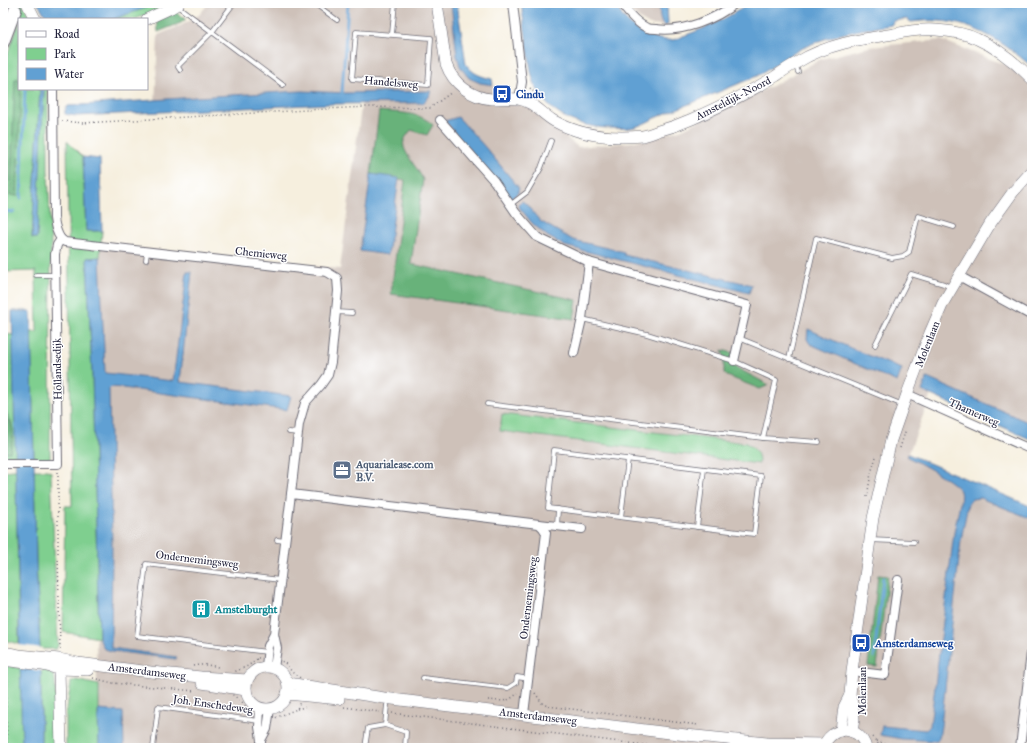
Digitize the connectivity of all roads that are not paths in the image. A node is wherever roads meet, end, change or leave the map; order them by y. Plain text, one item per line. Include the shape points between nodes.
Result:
1 (27, 3) edge
2 (234, 3) edge
3 (314, 3) edge
4 (395, 3) edge
5 (437, 3) edge
6 (512, 3) edge
7 (621, 3) edge
8 (736, 3) edge
9 (177, 4) edge
10 (14, 10) dead end
11 (34, 18) edge
12 (148, 18) edge
13 (337, 20) dead end
14 (212, 32) junction
15 (392, 34) junction
16 (3, 42) edge
17 (180, 70) dead end
18 (1032, 79) edge
19 (283, 85) dead end
20 (53, 90) edge
21 (519, 99) junction
22 (440, 120) dead end
23 (551, 142) dead end
24 (1032, 171) edge
25 (510, 206) junction
26 (954, 228) dead end
27 (61, 239) junction
28 (147, 252) junction
29 (146, 260) dead end
30 (589, 262) junction
31 (36, 275) dead end
32 (56, 275) junction
33 (959, 276) junction
34 (952, 288) junction
35 (336, 312) junction
36 (352, 313) dead end
37 (1032, 316) edge
38 (582, 319) junction
39 (739, 338) junction
40 (875, 345) dead end
41 (574, 353) dead end
42 (789, 359) junction
43 (734, 361) junction
44 (907, 394) junction
45 (487, 404) dead end
46 (903, 405) junction
47 (289, 432) dead end
48 (298, 433) junction
49 (763, 438) junction
50 (819, 442) dead end
51 (1032, 450) edge
52 (628, 459) junction
53 (3, 464) edge
54 (704, 469) junction
55 (292, 494) junction
56 (558, 509) junction
57 (621, 517) junction
58 (538, 524) junction
59 (556, 526) junction
60 (697, 527) junction
61 (582, 529) dead end
62 (870, 540) junction
63 (914, 542) dead end
64 (280, 580) junction
65 (898, 580) dead end
66 (274, 634) junction
67 (1032, 644) edge
68 (3, 652) edge
69 (19, 658) junction
70 (59, 660) junction
71 (270, 661) junction
72 (4, 664) edge
73 (852, 671) junction
74 (423, 678) dead end
75 (529, 679) junction
76 (246, 685) junction
77 (288, 688) junction
78 (301, 690) junction
79 (387, 709) junction
80 (264, 714) junction
81 (524, 714) junction
82 (385, 725) junction
83 (847, 731) junction
84 (261, 744) edge
85 (824, 746) edge
86 (61, 748) edge
87 (153, 748) edge
88 (365, 748) edge
89 (405, 748) edge
90 (746, 748) edge
91 (866, 748) edge
92 (1020, 748) edge

1 - 11 street
2 - 14 lane
3 - 13 lane
4 - 15 lane
5 - 21 street via 446,64 460,86 482,98
6 - 21 street via 522,82
7 - 8 street via 632,17 647,28 664,30 704,21
9 - 12 street
9 - 14 lane
10 - 16 main road
14 - 17 lane via 179,65
14 - 19 lane
15 - 15 lane, Handelsweg via 432,38 428,85 352,79 356,32
18 - 21 street, Amsteldijk-Noord via 998,50 976,38 958,32 916,30 846,42 821,50 796,68 775,76 706,112 676,126 644,136 600,136 577,131 554,121 534,106
20 - 27 street via 54,218 56,232
22 - 25 street via 494,182
23 - 25 lane via 541,168 527,192
24 - 33 street, Molenlaan via 990,224
25 - 30 street via 537,236
26 - 42 lane via 918,216 909,252 904,256 892,258 816,238
27 - 28 street, Chemieweg via 65,242
27 - 32 street, Hollandsedijk via 56,250
28 - 29 lane
28 - 35 street, Chemieweg via 327,272 337,278
30 - 38 street
30 - 39 street via 747,305
31 - 32 lane
32 - 53 street, Hollandsedijk via 58,464
33 - 34 street, Molenlaan
33 - 37 street
34 - 40 lane via 910,274
34 - 44 street, Molenlaan via 930,333
35 - 36 lane
35 - 48 street, Chemieweg via 328,375 305,403
38 - 41 street
38 - 43 lane via 647,334
39 - 42 lane
39 - 43 street
42 - 46 lane
43 - 49 lane via 776,380
44 - 46 street, Molenlaan
44 - 51 street, Thamerweg
45 - 49 lane
46 - 62 street, Molenlaan via 891,440
47 - 48 lane
48 - 55 street, Chemieweg
49 - 50 lane
52 - 54 lane
52 - 56 lane via 554,450 548,508
52 - 57 lane
54 - 60 lane
54 - 60 lane via 761,476 754,534
55 - 58 street
55 - 64 street via 281,540
56 - 57 lane
56 - 59 lane
57 - 60 lane
58 - 59 street
58 - 75 street, Ondernemingsweg via 546,533
59 - 61 street
62 - 63 lane
62 - 73 street, Molenlaan
64 - 66 street
64 - 71 lane, Ondernemingsweg via 146,564 137,636
65 - 73 street via 885,675
66 - 71 street via 268,646
66 - 71 street via 277,648
67 - 92 street
68 - 69 street
69 - 70 street, Amsterdamseweg
69 - 72 street
70 - 76 street, Amsterdamseweg
70 - 86 street
71 - 76 street via 254,670
71 - 77 street via 285,677
73 - 83 street, Molenlaan via 850,695 844,707
74 - 75 lane via 508,688 516,683 517,677
75 - 81 street, Ondernemingsweg
76 - 80 street via 250,702
77 - 78 street, Amsterdamseweg
77 - 80 street via 281,704
78 - 79 street, Amsterdamseweg via 323,697
78 - 81 street, Amsterdamseweg
79 - 82 lane
79 - 90 street, Amsterdamseweg
80 - 84 street via 267,729
80 - 87 lane, Joh. Enschedeweg via 158,707
81 - 85 street, Amsterdamseweg via 678,734
82 - 88 lane via 368,728
82 - 89 lane via 406,732
83 - 85 street via 831,735
83 - 91 street via 858,735

